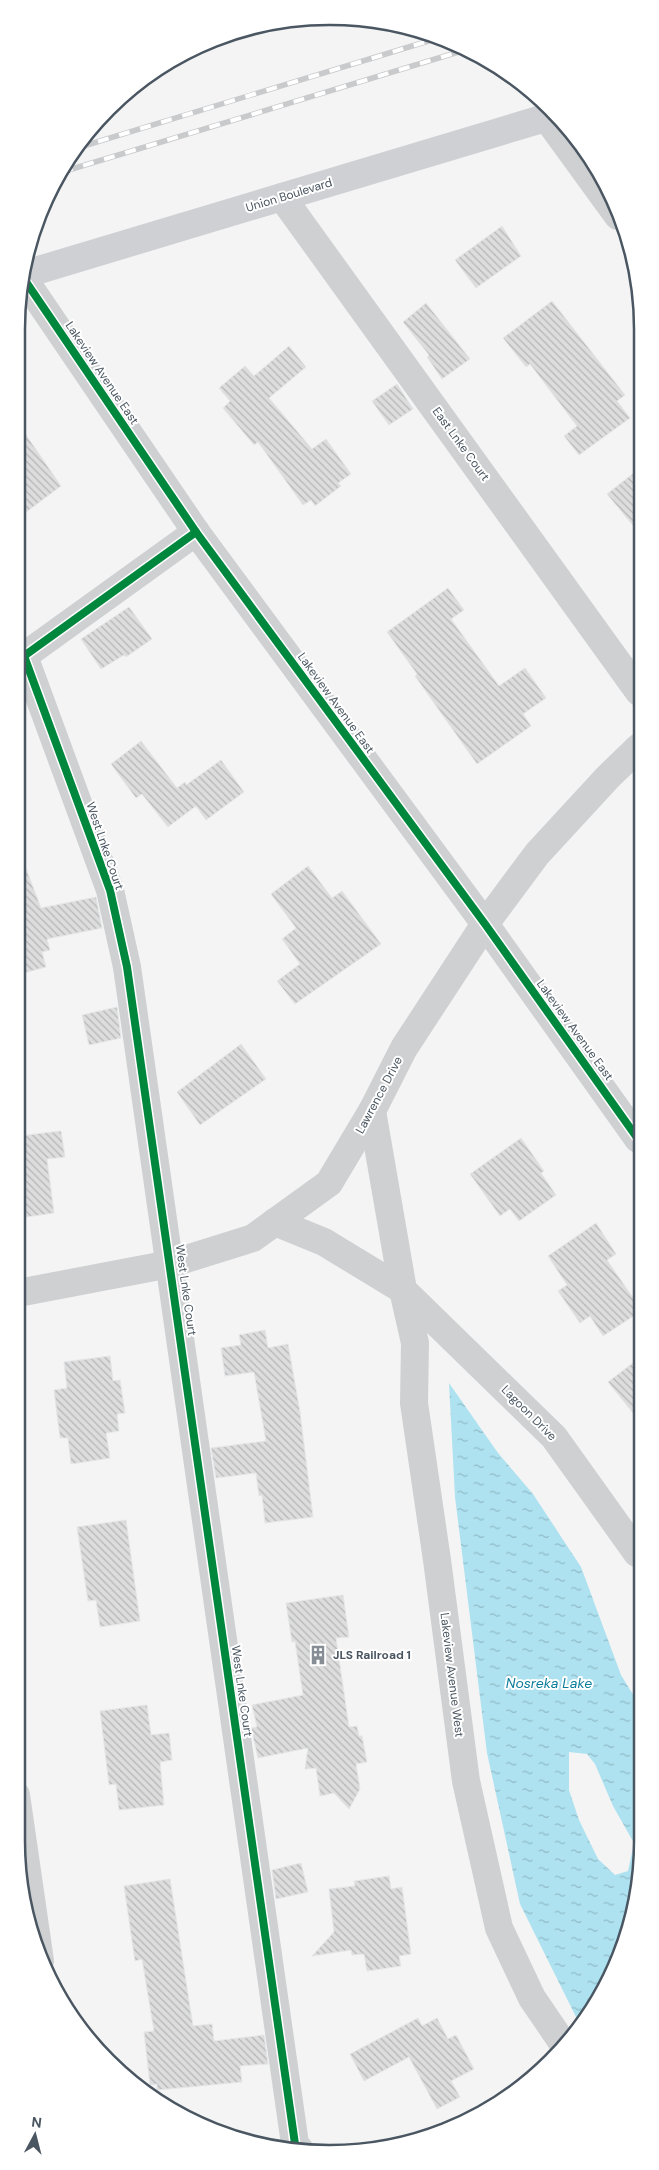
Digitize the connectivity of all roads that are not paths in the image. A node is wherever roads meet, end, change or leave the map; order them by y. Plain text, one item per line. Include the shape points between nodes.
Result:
1 (547, 117) edge
2 (562, 134) edge
3 (600, 189) edge
4 (282, 197) junction
5 (31, 272) edge
6 (29, 285) edge
7 (196, 532) junction
8 (25, 655) edge
9 (25, 659) edge
10 (634, 685) edge
11 (634, 752) edge
12 (485, 924) junction
13 (372, 1111) junction
14 (634, 1132) edge
15 (275, 1222) junction
16 (170, 1264) junction
17 (402, 1290) junction
18 (25, 1292) edge
19 (634, 1549) edge
20 (27, 1872) edge
21 (32, 1904) edge
22 (560, 2039) edge
23 (295, 2142) edge

1 - 4 main road, Union Boulevard
2 - 3 street
4 - 5 main road, Union Boulevard
4 - 10 street, East Lnke Court
6 - 7 street, Lakeview Avenue East
7 - 8 street, West Lnke Court
7 - 12 street, Lakeview Avenue East
9 - 16 street, West Lnke Court via 110,890 127,967
11 - 12 street, Lawrence Drive via 537,854
12 - 13 street, Lawrence Drive via 404,1048
12 - 14 street, Lakeview Avenue East
13 - 15 street, Lawrence Drive via 329,1183
13 - 17 street
15 - 16 street, Lawrence Drive via 253,1238
15 - 17 street, Lagoon Drive via 324,1242
16 - 18 street, Lawrence Drive
16 - 23 street, West Lnke Court
17 - 19 street, Lagoon Drive via 554,1437
17 - 22 street, Lakeview Avenue West via 415,1343 414,1403 466,1781 499,1928 532,1998
20 - 21 street

